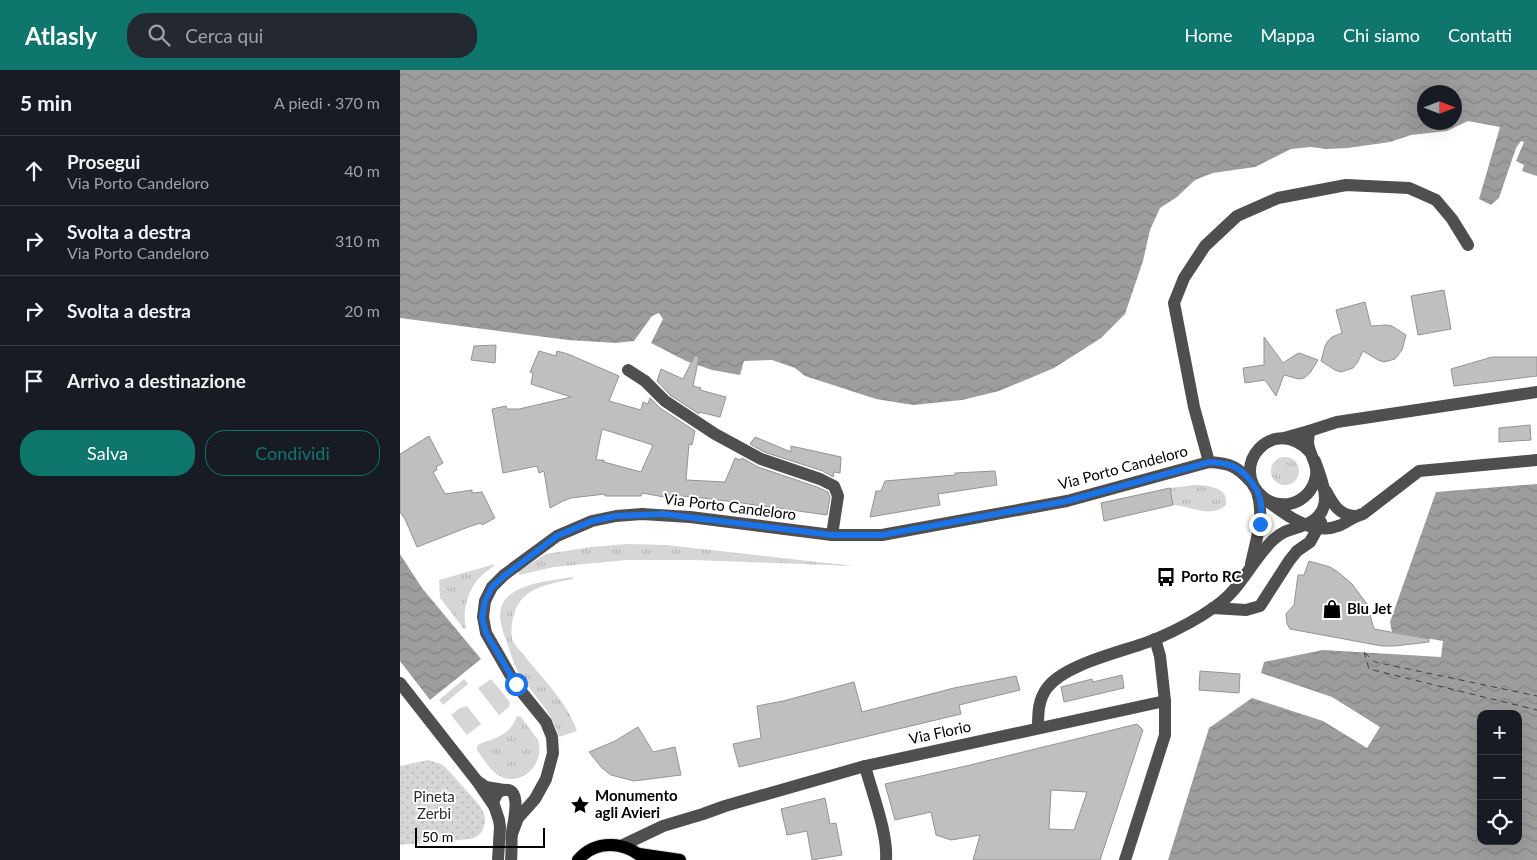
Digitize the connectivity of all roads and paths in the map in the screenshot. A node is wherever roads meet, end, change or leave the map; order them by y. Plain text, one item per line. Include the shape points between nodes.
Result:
1 (1468, 245) dead end
2 (628, 370) dead end
3 (1537, 392) edge
4 (1309, 431) junction
5 (1284, 438) junction
6 (1313, 457) junction
7 (1537, 460) edge
8 (1210, 462) junction
9 (1323, 485) junction
10 (1258, 491) junction
11 (1324, 504) junction
12 (1354, 516) junction
13 (1306, 524) junction
14 (1319, 528) junction
15 (832, 535) junction
16 (1250, 569) junction
17 (1213, 608) junction
18 (1155, 639) junction
19 (400, 683) edge
20 (1165, 701) junction
21 (1038, 728) junction
22 (865, 766) junction
23 (477, 781) junction
24 (504, 790) junction
25 (494, 806) junction
26 (512, 834) junction
27 (621, 846) junction
28 (642, 857) edge
29 (576, 859) edge
30 (498, 860) edge
31 (512, 860) edge
32 (680, 860) edge
33 (886, 860) edge
34 (1125, 860) edge

1 - 8 street via 1436,200 1409,188 1346,186 1278,198 1237,216 1205,246 1184,278 1174,303 1194,407
2 - 15 street via 665,401 715,434 761,459 834,486 838,496
3 - 4 street via 1337,422
4 - 5 street
4 - 6 street via 1308,443
5 - 6 street via 1303,444
5 - 10 street via 1273,439 1256,451 1250,471
6 - 9 street
6 - 10 street via 1314,483 1299,500 1277,504
7 - 12 street via 1419,471 1362,514
8 - 10 street, Via Porto Candeloro via 1223,463 1243,472
8 - 15 street, Via Porto Candeloro via 1067,501 882,535
9 - 11 street
9 - 12 street via 1333,505 1344,514
10 - 13 street, Via Porto Candeloro via 1290,518
10 - 16 street via 1261,513
11 - 13 street via 1321,513
11 - 14 street
12 - 14 street via 1336,528
13 - 14 street, Via Porto Candeloro
13 - 16 street via 1278,536
14 - 17 street via 1310,542 1293,556 1260,606 1246,610
15 - 26 street, Via Porto Candeloro via 663,514 616,516 592,521 557,536 492,587 482,618 486,633 513,680 546,722 553,745 552,763 546,779 535,799 518,818
16 - 17 street via 1230,595
17 - 18 street
18 - 20 street
18 - 21 street via 1059,676 1046,689 1039,705
19 - 23 street
20 - 21 street, Via Florio
20 - 34 street via 1165,735
21 - 22 street, Via Florio
22 - 27 street, Via Florio via 663,826
22 - 33 street via 883,834
23 - 24 street
23 - 25 street
24 - 25 street via 495,795
24 - 26 street via 511,792 516,801
25 - 30 street via 500,826
26 - 31 street
27 - 28 main road
27 - 29 main road via 602,846
28 - 32 main road

